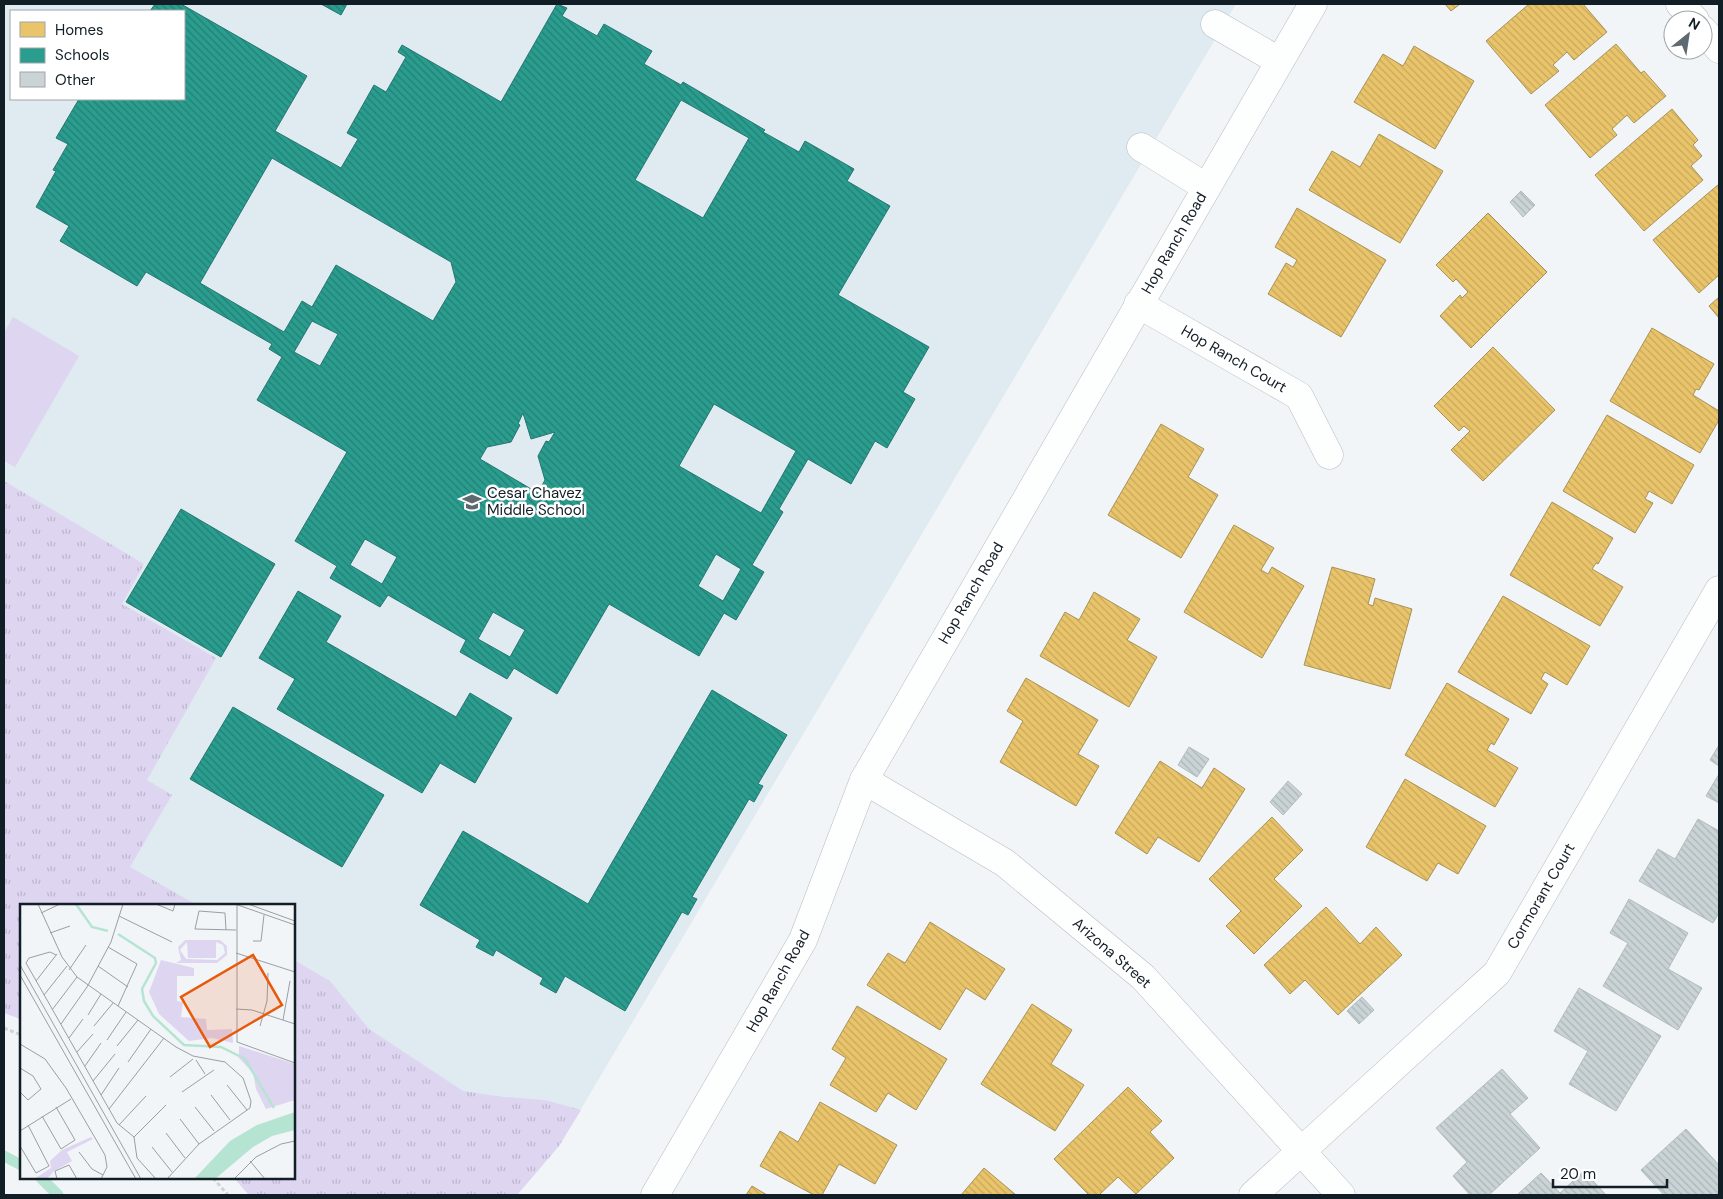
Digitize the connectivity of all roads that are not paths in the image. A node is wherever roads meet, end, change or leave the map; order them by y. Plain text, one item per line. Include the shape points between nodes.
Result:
1 (1313, 4) edge
2 (1214, 24) dead end
3 (1279, 61) junction
4 (1141, 147) dead end
5 (1206, 187) junction
6 (1138, 304) junction
7 (1329, 456) dead end
8 (1719, 590) edge
9 (864, 780) junction
10 (1300, 1152) junction
11 (655, 1195) edge
12 (1253, 1195) edge
13 (1341, 1195) edge

1 - 3 street, Hop Ranch Road
2 - 3 street
3 - 5 street, Hop Ranch Road
4 - 5 street
5 - 6 street, Hop Ranch Road
6 - 7 street, Hop Ranch Court via 1299,396
6 - 9 street, Hop Ranch Road
8 - 10 street, Cormorant Court via 1497,972
9 - 10 street, Arizona Street via 1005,863 1143,977
9 - 11 street, Hop Ranch Road via 803,940
10 - 12 street, Cormorant Court
10 - 13 street, Arizona Street

